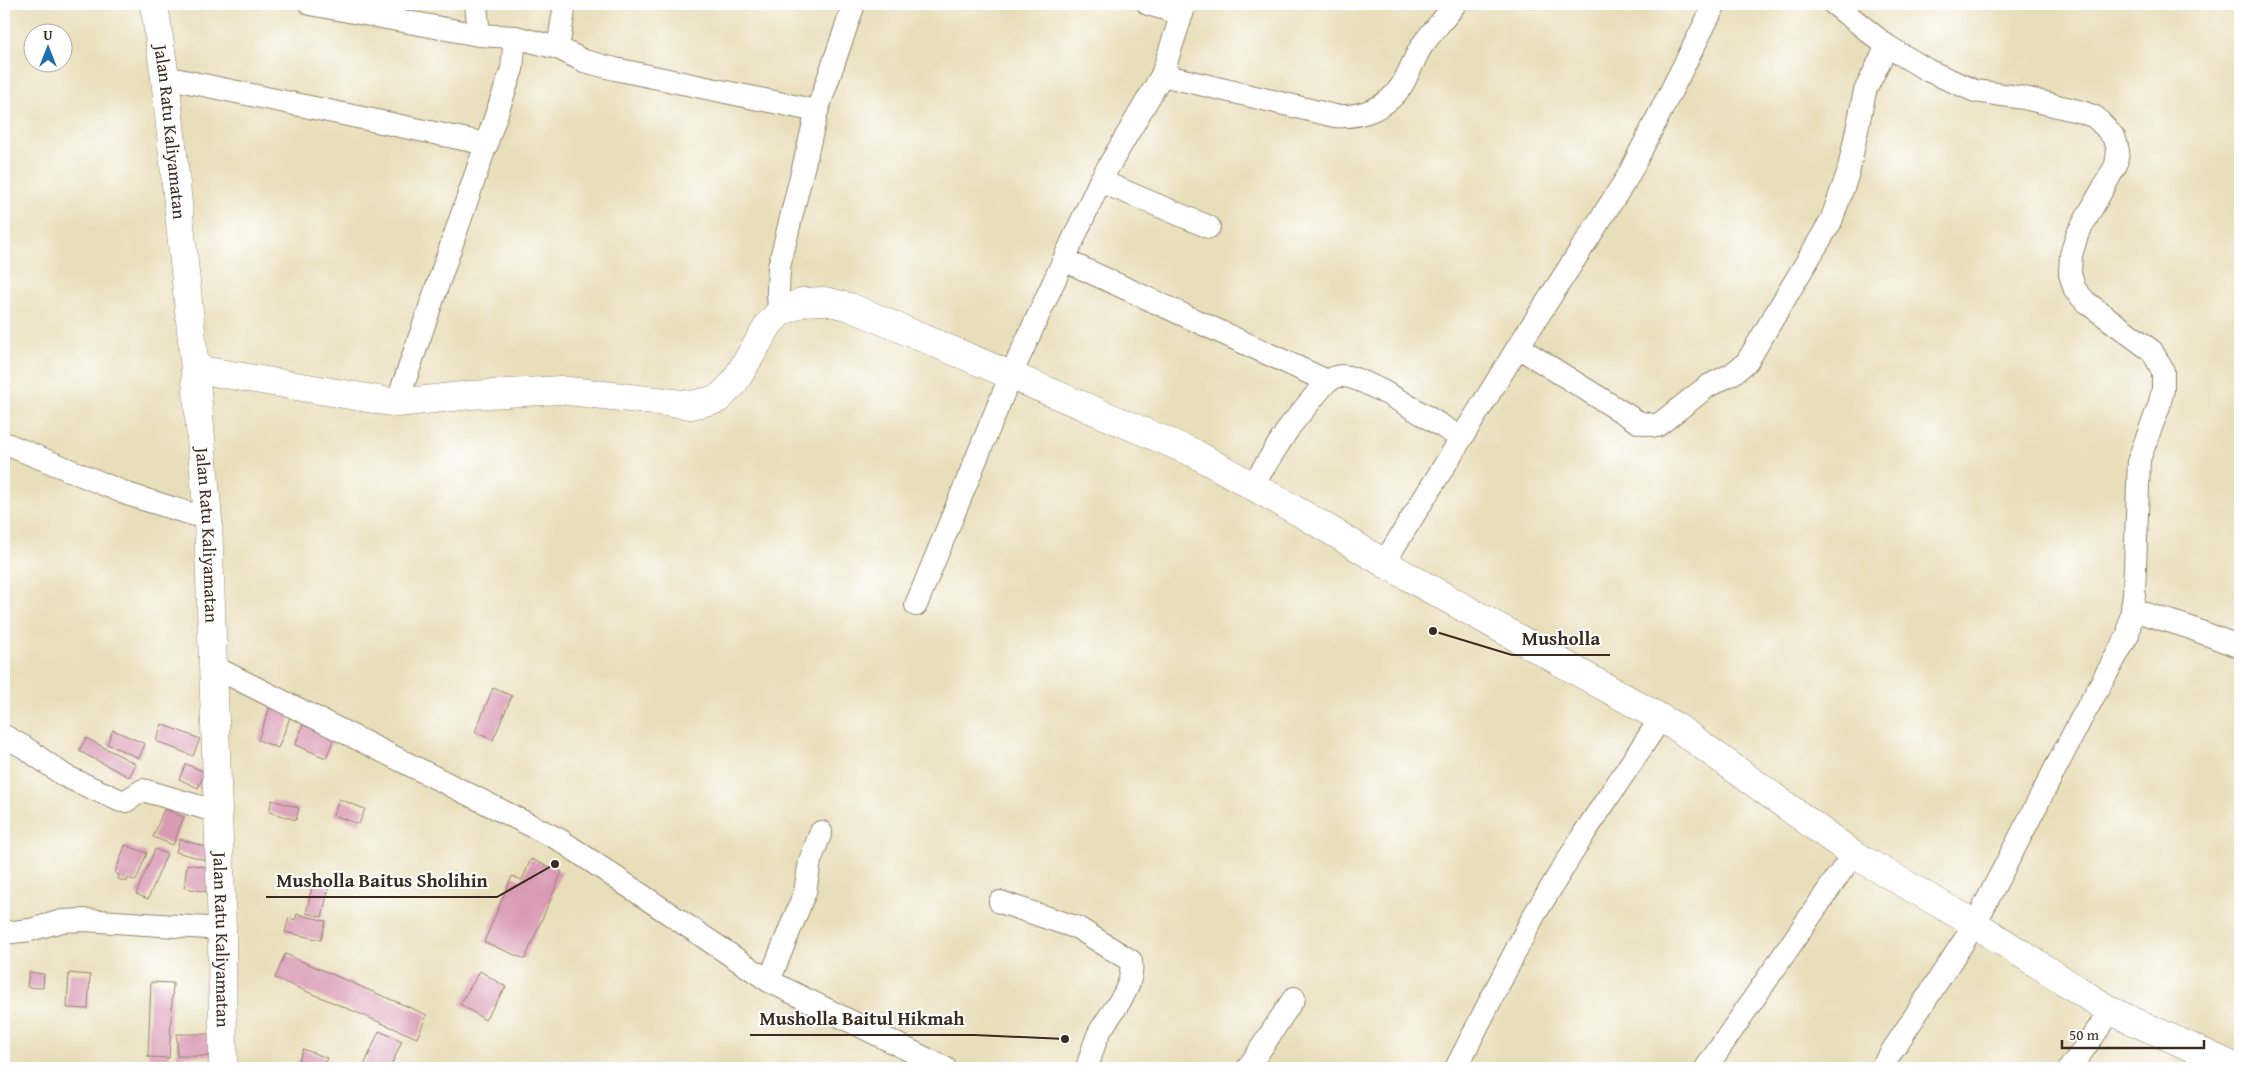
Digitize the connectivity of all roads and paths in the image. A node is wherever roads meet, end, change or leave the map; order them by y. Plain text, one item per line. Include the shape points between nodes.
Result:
1 (154, 4) edge
2 (310, 4) edge
3 (476, 4) edge
4 (565, 4) edge
5 (854, 4) edge
6 (1148, 4) edge
7 (1455, 4) edge
8 (1715, 4) edge
9 (1834, 4) edge
10 (1184, 9) edge
11 (479, 35) junction
12 (515, 37) junction
13 (1887, 46) junction
14 (558, 48) junction
15 (1162, 74) junction
16 (165, 77) junction
17 (817, 111) junction
18 (487, 144) junction
19 (1100, 181) junction
20 (1209, 227) dead end
21 (1064, 260) junction
22 (779, 313) junction
23 (1518, 347) junction
24 (195, 369) junction
25 (1010, 376) junction
26 (1327, 381) junction
27 (397, 403) junction
28 (1461, 438) junction
29 (4, 443) edge
30 (1252, 486) junction
31 (208, 520) junction
32 (1384, 563) junction
33 (916, 605) dead end
34 (2133, 610) junction
35 (2240, 647) edge
36 (214, 667) junction
37 (1661, 718) junction
38 (4, 736) edge
39 (218, 812) junction
40 (821, 832) dead end
41 (1853, 854) junction
42 (1000, 902) dead end
43 (1975, 924) junction
44 (222, 929) junction
45 (4, 933) edge
46 (769, 981) junction
47 (1294, 998) dead end
48 (2111, 1011) junction
49 (2239, 1067) edge
50 (223, 1068) edge
51 (945, 1068) edge
52 (1087, 1068) edge
53 (1248, 1068) edge
54 (1456, 1068) edge
55 (1706, 1068) edge
56 (1881, 1068) edge
57 (2070, 1068) edge

1 - 16 street, Jalan Ratu Kaliyamatan
2 - 11 street
3 - 11 street
4 - 14 street
5 - 17 street
6 - 10 street
7 - 15 street via 1422,46 1401,87 1370,112 1351,117 1335,116
8 - 23 street via 1627,178
9 - 13 street
10 - 15 street
11 - 12 street
12 - 14 street
12 - 18 street via 512,69
13 - 23 street via 1865,91 1848,173 1831,221 1747,362 1708,386 1657,426 1638,422
13 - 34 street via 1929,71 1975,91 2024,98 2095,117 2115,139 2118,151 2116,165 2077,235 2070,274 2075,290 2086,302 2152,351 2163,372 2159,406 2139,459
14 - 17 street via 584,61 615,69
15 - 19 street
16 - 18 street
16 - 24 street, Jalan Ratu Kaliyamatan
17 - 22 street via 779,267
18 - 27 street
19 - 20 street
19 - 21 street
21 - 25 street
21 - 26 street
22 - 25 street via 802,302 825,301 850,307
22 - 27 street via 734,383 718,399 705,403 691,405 560,390
23 - 28 street
24 - 27 street
24 - 31 street, Jalan Ratu Kaliyamatan
25 - 30 street via 1194,453
25 - 33 street
26 - 28 street via 1340,376 1352,377 1402,402
26 - 30 street via 1290,426
28 - 32 street
29 - 31 street via 130,495
30 - 32 street
31 - 36 street, Jalan Ratu Kaliyamatan
32 - 37 street
34 - 35 street
34 - 43 street via 2128,635
36 - 39 street, Jalan Ratu Kaliyamatan
36 - 46 street via 560,840
37 - 41 street
37 - 54 street via 1533,917
38 - 39 street via 65,776 121,801 143,790
39 - 44 street, Jalan Ratu Kaliyamatan
40 - 46 street via 810,861 805,892
41 - 43 street
41 - 55 street
42 - 52 street via 1078,928 1131,961 1130,982 1099,1033
43 - 48 street
43 - 56 street
44 - 45 street via 84,920 62,921
44 - 50 street, Jalan Ratu Kaliyamatan
46 - 51 street
47 - 53 street
48 - 49 street
48 - 57 street

